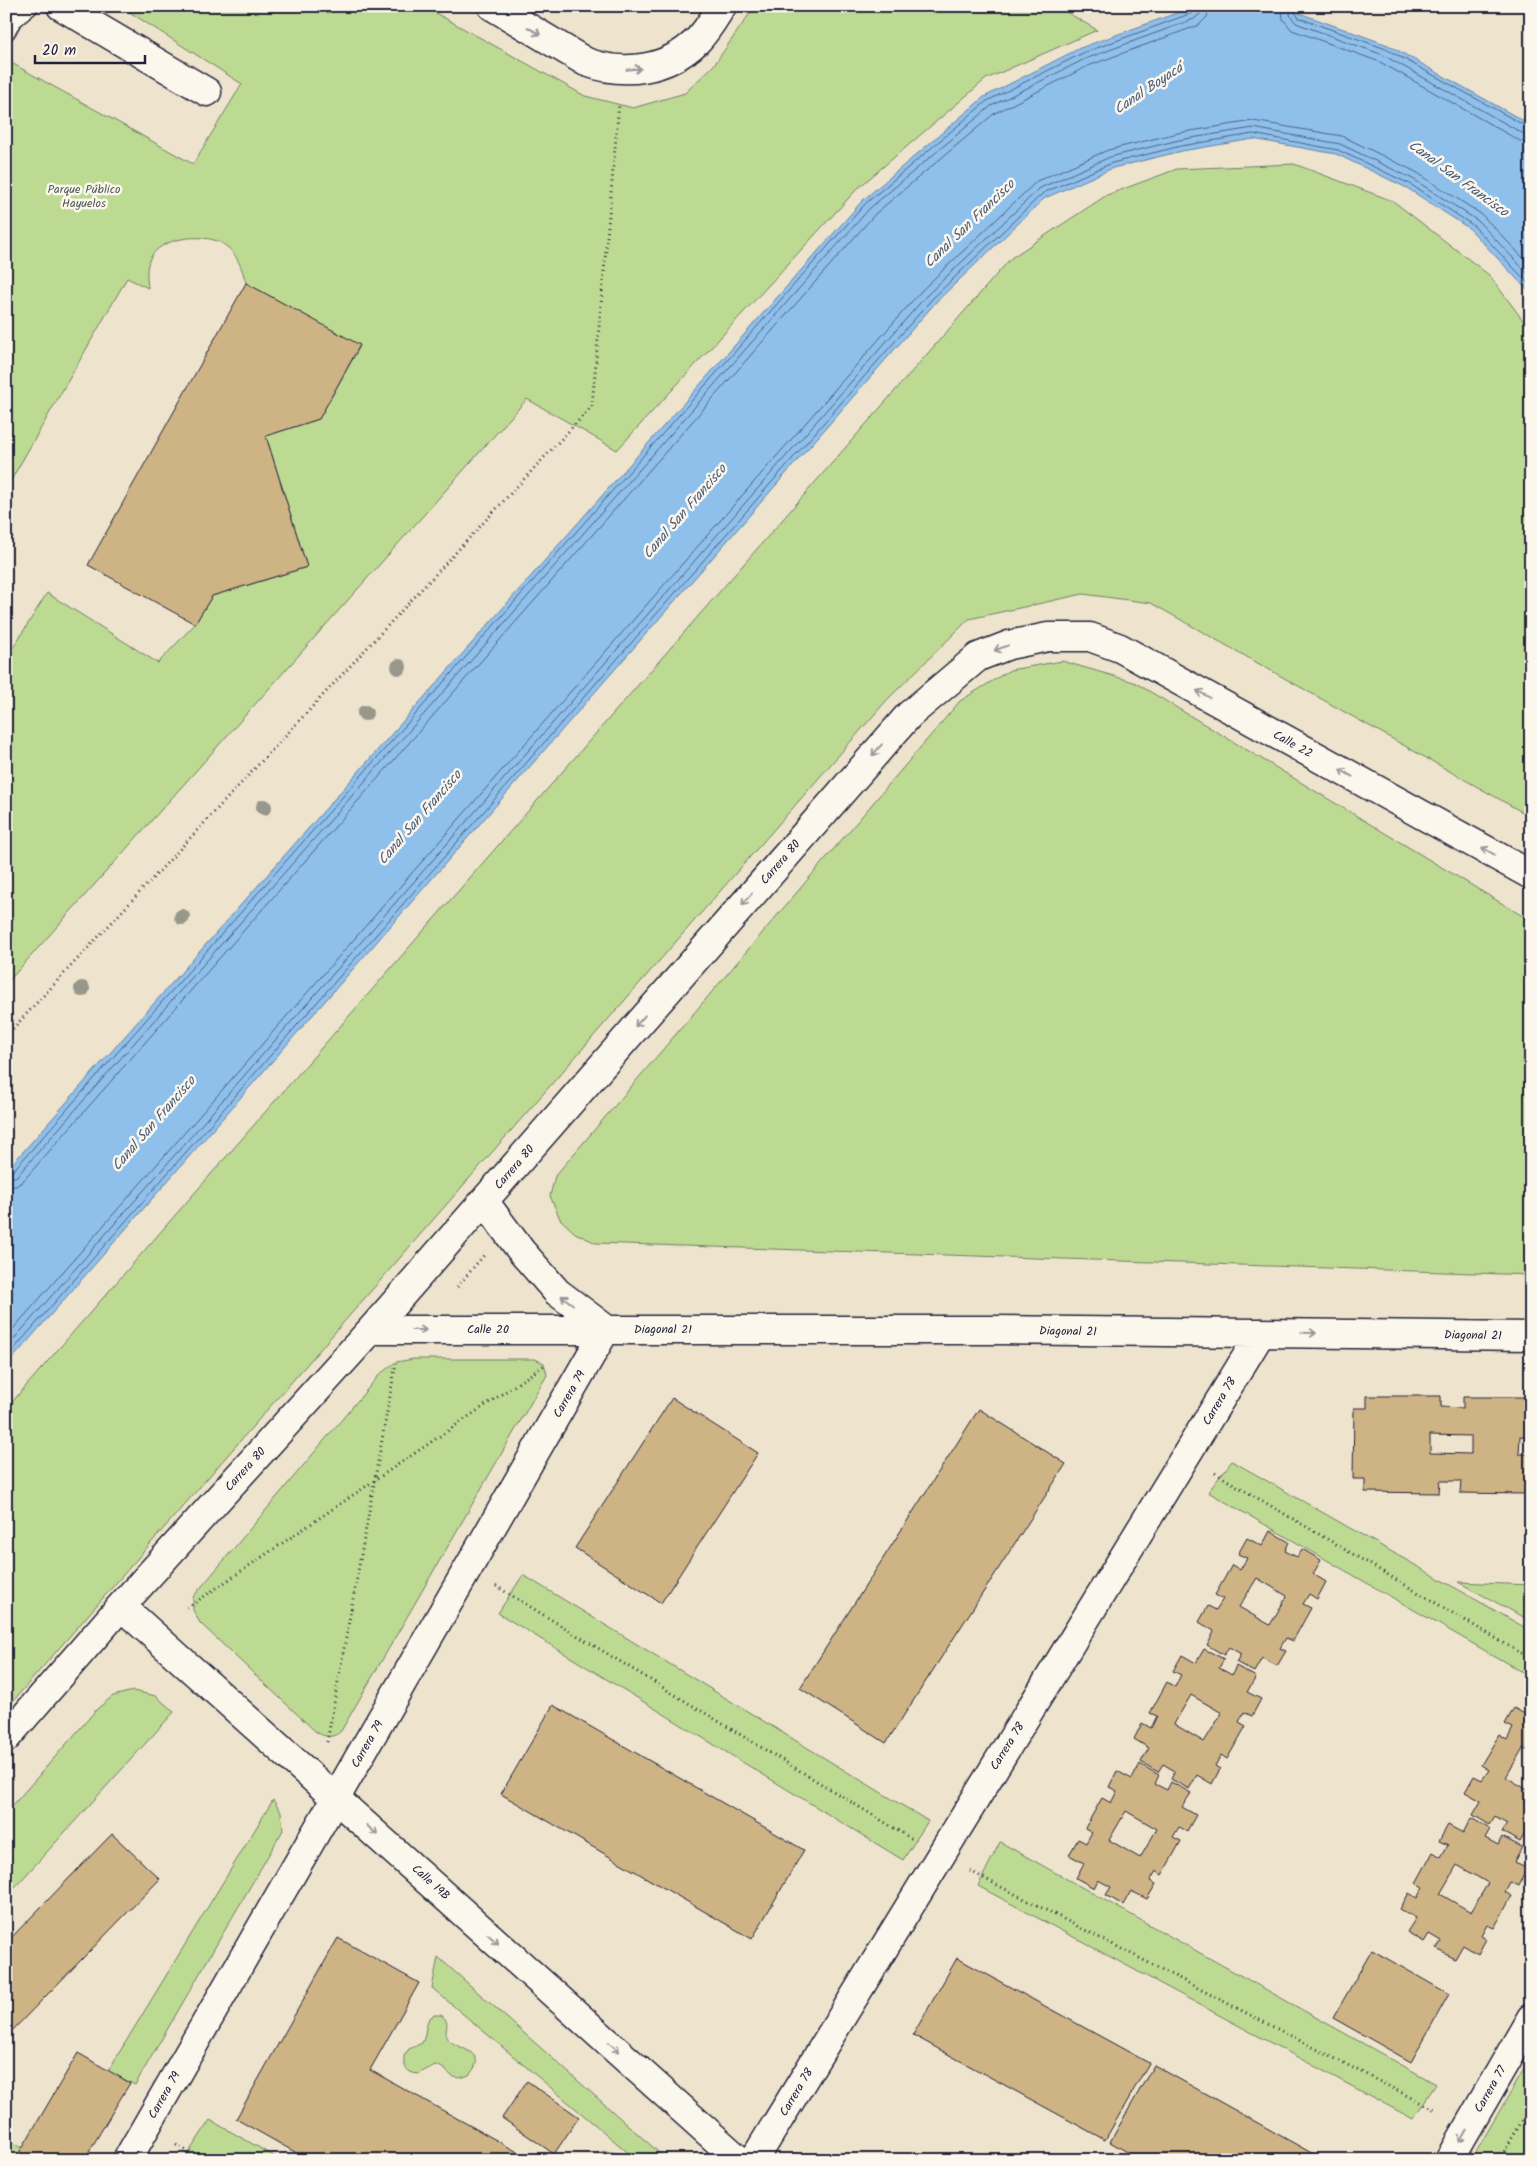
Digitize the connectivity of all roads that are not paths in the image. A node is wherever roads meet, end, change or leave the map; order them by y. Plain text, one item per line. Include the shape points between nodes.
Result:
1 (29, 6) edge
2 (61, 6) edge
3 (492, 6) edge
4 (722, 6) edge
5 (6, 31) edge
6 (207, 92) dead end
7 (1048, 637) joint
8 (1531, 874) edge
9 (484, 1201) junction
10 (606, 1329) junction
11 (371, 1330) junction
12 (1260, 1333) junction
13 (1531, 1336) edge
14 (121, 1606) junction
15 (6, 1738) edge
16 (336, 1797) junction
17 (1531, 2018) edge
18 (127, 2160) edge
19 (739, 2160) edge
20 (754, 2160) edge
21 (1449, 2160) edge

1 - 5 lane via 12,20
2 - 6 street
3 -> 4 street via 586,62 601,68 622,70 655,66 677,57 698,40
8 -> 7 street, Calle 22 via 1120,648 1090,637
7 -> 9 street, Carrera 80 via 1009,645 978,657 908,715
10 -> 9 street via 557,1292
9 - 11 street, Carrera 80
11 -> 10 street, Calle 20
10 - 12 street, Diagonal 21
10 - 16 street, Carrera 79
11 - 14 street, Carrera 80
12 -> 13 street, Diagonal 21
12 - 20 street, Carrera 78
14 - 15 street, Carrera 80
14 - 16 street, Calle 19B
16 - 18 street, Carrera 79
16 -> 19 street, Calle 19B
17 -> 21 street, Carrera 77

